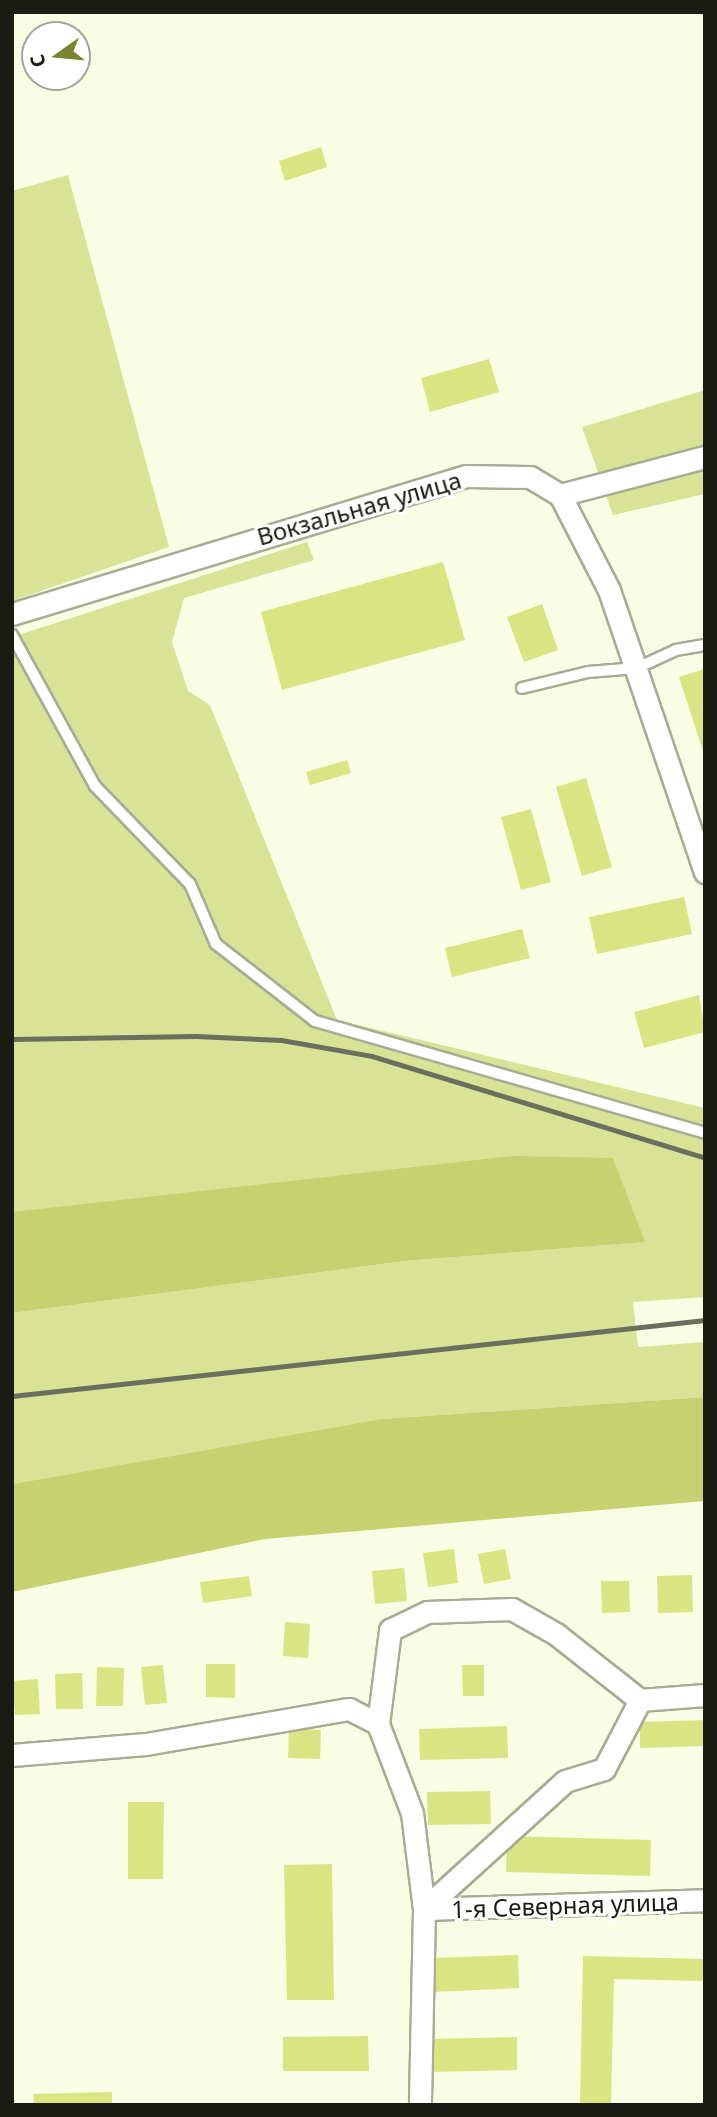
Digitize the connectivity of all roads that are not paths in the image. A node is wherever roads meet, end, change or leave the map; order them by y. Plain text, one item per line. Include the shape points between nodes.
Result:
1 (705, 457) edge
2 (560, 495) junction
3 (12, 614) edge
4 (12, 635) edge
5 (705, 645) edge
6 (637, 668) junction
7 (522, 688) dead end
8 (705, 872) edge
9 (705, 1133) edge
10 (705, 1695) edge
11 (640, 1700) junction
12 (378, 1724) junction
13 (12, 1755) edge
14 (705, 1900) edge
15 (425, 1909) junction
16 (420, 2105) edge

1 - 2 street
2 - 3 street, Вокзальная улица via 530,477 467,476
2 - 6 street via 609,590
4 - 9 lane via 95,786 190,884 216,944 315,1021
5 - 6 lane via 676,650
6 - 7 lane via 588,672
6 - 8 street
10 - 11 street
11 - 12 street via 556,1634 512,1609 427,1612 390,1630
11 - 15 street via 604,1769 565,1781
12 - 13 street via 349,1709 146,1744
12 - 15 street via 412,1813
14 - 15 street, 1-я Северная улица
15 - 16 street

